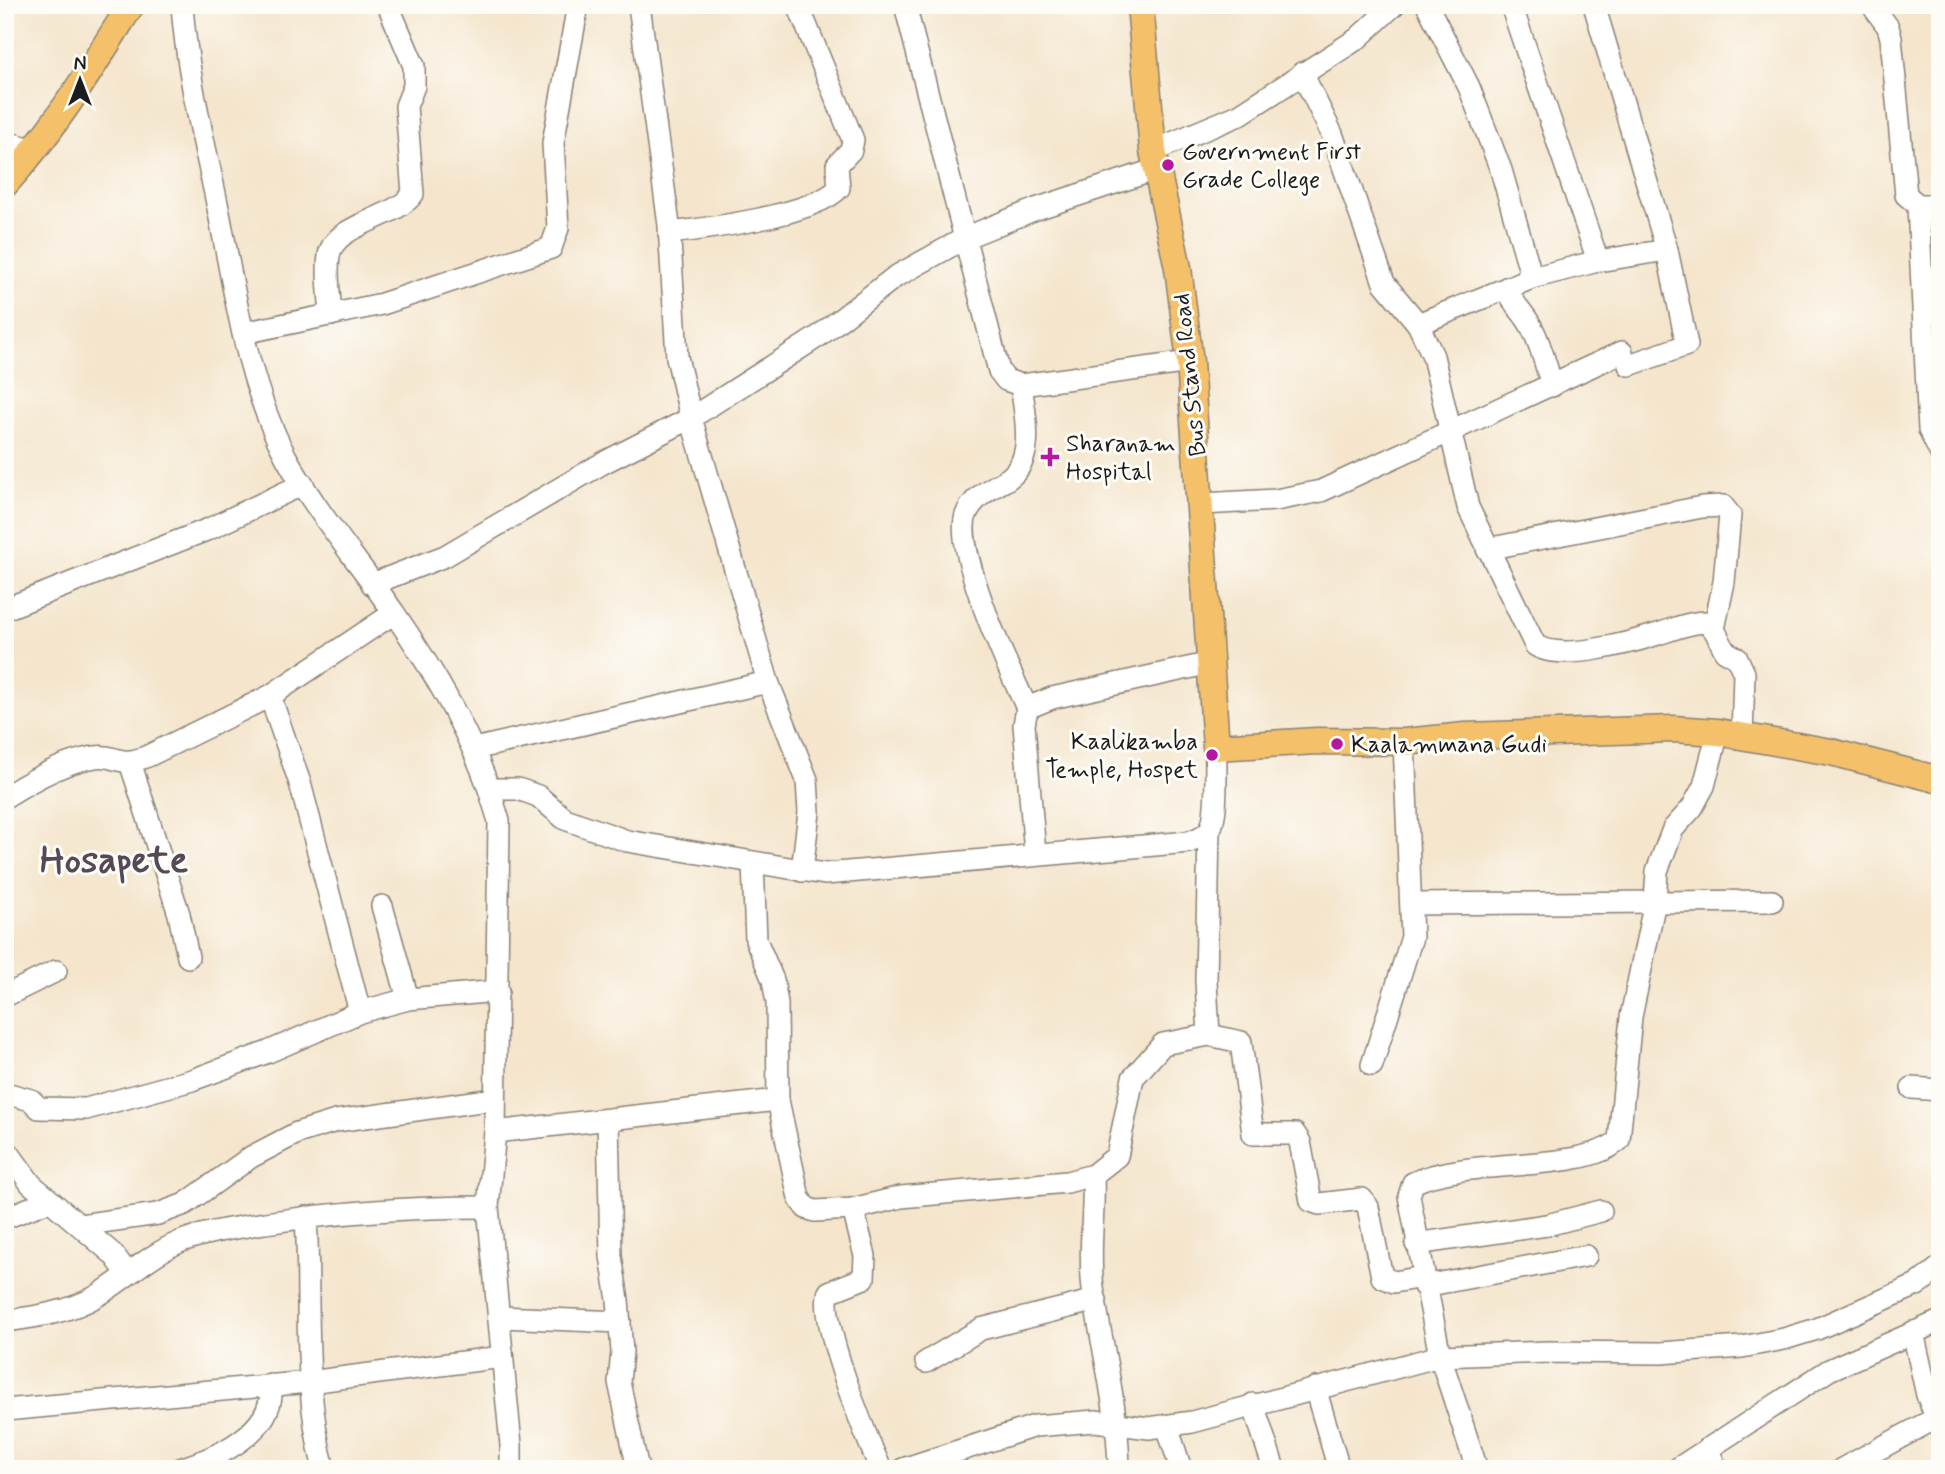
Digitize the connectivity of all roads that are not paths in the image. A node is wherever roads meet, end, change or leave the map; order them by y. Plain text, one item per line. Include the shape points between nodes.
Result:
1 (131, 5) edge
2 (182, 5) edge
3 (388, 5) edge
4 (578, 5) edge
5 (639, 5) edge
6 (797, 5) edge
7 (905, 5) edge
8 (1140, 5) edge
9 (1394, 5) edge
10 (1427, 5) edge
11 (1511, 5) edge
12 (1594, 5) edge
13 (1872, 5) edge
14 (1302, 73) junction
15 (5, 142) edge
16 (36, 150) junction
17 (1155, 160) junction
18 (5, 184) edge
19 (1918, 205) junction
20 (1940, 205) edge
21 (669, 233) junction
22 (967, 237) junction
23 (1667, 250) junction
24 (1598, 261) junction
25 (1532, 278) junction
26 (1506, 288) junction
27 (331, 316) junction
28 (1418, 324) junction
29 (243, 333) junction
30 (1190, 362) junction
31 (1021, 385) junction
32 (1552, 386) junction
33 (691, 418) junction
34 (1452, 431) junction
35 (1940, 452) edge
36 (303, 484) junction
37 (1202, 505) junction
38 (1487, 549) junction
39 (372, 584) junction
40 (5, 609) edge
41 (394, 613) junction
42 (1714, 629) junction
43 (1211, 663) junction
44 (768, 682) junction
45 (270, 696) junction
46 (1027, 708) junction
47 (1730, 735) junction
48 (1404, 742) junction
49 (1216, 747) junction
50 (474, 748) junction
51 (130, 762) junction
52 (1940, 780) edge
53 (489, 789) junction
54 (5, 797) edge
55 (1209, 831) junction
56 (1035, 853) junction
57 (753, 863) junction
58 (802, 872) junction
59 (1655, 901) junction
60 (1772, 901) dead end
61 (1412, 904) junction
62 (382, 906) dead end
63 (188, 957) dead end
64 (56, 971) dead end
65 (498, 991) junction
66 (5, 996) edge
67 (408, 999) junction
68 (360, 1012) junction
69 (1209, 1035) junction
70 (1372, 1065) dead end
71 (1912, 1088) dead end
72 (1940, 1090) edge
73 (5, 1093) edge
74 (495, 1099) junction
75 (778, 1100) junction
76 (608, 1120) junction
77 (495, 1132) junction
78 (5, 1148) edge
79 (1093, 1175) junction
80 (48, 1201) junction
81 (488, 1208) junction
82 (852, 1209) junction
83 (1601, 1211) dead end
84 (306, 1217) junction
85 (5, 1218) edge
86 (80, 1225) junction
87 (1416, 1244) junction
88 (1586, 1256) dead end
89 (1940, 1267) edge
90 (127, 1273) junction
91 (1424, 1281) junction
92 (1096, 1300) junction
93 (499, 1317) junction
94 (5, 1321) edge
95 (1940, 1321) edge
96 (620, 1322) junction
97 (1913, 1332) junction
98 (1440, 1356) junction
99 (502, 1357) junction
100 (926, 1362) dead end
101 (309, 1382) junction
102 (271, 1385) junction
103 (1315, 1388) junction
104 (1934, 1394) edge
105 (1253, 1404) junction
106 (5, 1410) edge
107 (1118, 1422) junction
108 (1938, 1422) edge
109 (1167, 1426) junction
110 (1712, 1459) edge
111 (183, 1468) edge
112 (324, 1469) edge
113 (510, 1469) edge
114 (638, 1469) edge
115 (881, 1469) edge
116 (903, 1469) edge
117 (1119, 1469) edge
118 (1181, 1469) edge
119 (1275, 1469) edge
120 (1339, 1469) edge
121 (1477, 1469) edge
122 (1677, 1469) edge
123 (1842, 1469) edge

1 - 16 main road
2 - 29 street via 192,90
3 - 27 street via 414,66 414,86 406,106 413,194 404,206 341,235 333,244 329,256
4 - 27 street via 553,143 558,228 551,248 453,283
5 - 21 street
6 - 21 street via 853,143 837,165 839,188 820,201 743,224
7 - 22 street
8 - 17 main road, Bus Stand Road
9 - 14 street via 1357,39
10 - 25 street via 1469,87 1501,170
11 - 24 street
12 - 23 street
13 - 19 street via 1891,38 1906,195
14 - 17 street via 1239,115
14 - 28 street via 1332,134 1384,283
15 - 16 street
16 - 18 main road
17 - 22 street
17 - 30 main road, Bus Stand Road via 1178,268
19 - 20 street
19 - 35 street via 1929,430
21 - 33 street via 677,358
22 - 31 street via 999,371 1006,380
22 - 33 street via 895,277 819,336
23 - 24 street
23 - 32 street via 1687,345 1625,359
24 - 25 street
25 - 26 street
26 - 28 street
26 - 32 street via 1537,338
27 - 29 street
28 - 34 street via 1433,356
29 - 36 street via 285,455
30 - 31 street
30 - 37 main road, Bus Stand Road
31 - 46 street via 1027,436 1024,455 1014,474 977,498 964,524 965,544 996,642
32 - 34 street
33 - 39 street via 603,463 445,556
33 - 44 street
34 - 37 street via 1321,491 1276,500
34 - 38 street via 1468,507
36 - 39 street
36 - 40 street via 209,530
37 - 43 main road, Bus Stand Road
38 - 42 street via 1535,645 1542,650 1600,648 1700,621
38 - 42 street via 1723,506 1730,515 1729,531
39 - 41 street
41 - 45 street
41 - 50 street
42 - 47 street via 1722,647 1737,658 1744,673
43 - 46 street via 1052,698
43 - 49 main road, Bus Stand Road
44 - 50 street
44 - 58 street via 807,780 809,812
45 - 51 street
45 - 68 street via 300,783
46 - 56 street via 1024,725
47 - 48 main road via 1673,729
47 - 52 main road via 1831,752
47 - 59 street via 1704,786 1664,845
48 - 49 main road
48 - 61 street
49 - 55 street via 1214,818
50 - 53 street
51 - 54 street via 104,757 84,760
51 - 63 street via 179,914
53 - 57 street via 518,789 538,796 565,819 627,841
53 - 65 street via 499,821
55 - 56 street via 1189,842
55 - 69 street
56 - 58 street via 852,873
57 - 58 street
57 - 75 street via 756,940 777,1003
59 - 60 street
59 - 61 street
59 - 87 street via 1631,1017 1619,1140 1593,1152 1443,1172 1413,1183 1409,1203
61 - 70 street via 1412,937
62 - 67 street
64 - 66 street
65 - 67 street
65 - 74 street
67 - 68 street
68 - 73 street via 192,1080 86,1109 39,1108 31,1100
69 - 79 street via 1163,1044 1135,1074 1117,1156
69 - 91 street via 1241,1042 1253,1134 1295,1134 1311,1201 1362,1199 1368,1207 1382,1278
71 - 72 street
74 - 77 street
74 - 86 street via 336,1121 296,1133 251,1157 185,1204 158,1214
75 - 76 street
75 - 82 street via 799,1198 815,1211
76 - 77 street
76 - 96 street via 611,1256
77 - 81 street
78 - 80 street
79 - 82 street via 1030,1187 901,1197
79 - 92 street via 1091,1259
80 - 85 street
80 - 86 street
81 - 84 street via 399,1208
81 - 93 street
82 - 115 street via 865,1256 864,1278 829,1292 827,1305 834,1343
83 - 87 street
84 - 90 street via 215,1231 183,1241
84 - 101 street
86 - 90 street
87 - 91 street
88 - 91 street
89 - 98 street via 1917,1285 1817,1329 1742,1346 1661,1353
90 - 94 street via 99,1295 57,1313
91 - 98 street
92 - 100 street via 981,1329
92 - 107 street
93 - 96 street
93 - 99 street
95 - 97 street
96 - 114 street via 619,1382
97 - 104 street
97 - 110 street via 1829,1370
98 - 103 street
98 - 121 street
99 - 101 street
99 - 113 street
101 - 102 street
101 - 112 street
102 - 106 street
102 - 111 street via 263,1421 219,1451
103 - 105 street
103 - 120 street
104 - 108 street
105 - 109 street
105 - 119 street
107 - 109 street
107 - 116 street via 1035,1426
107 - 117 street
108 - 123 street
109 - 118 street
110 - 122 street

